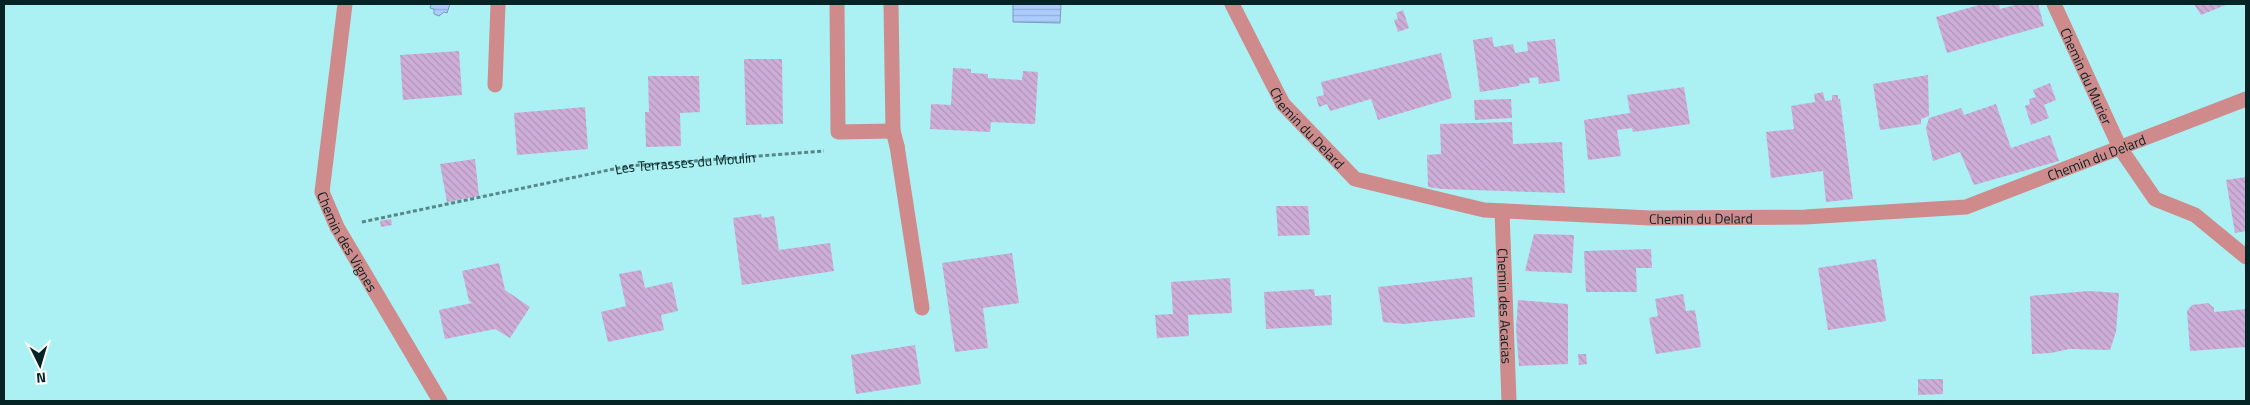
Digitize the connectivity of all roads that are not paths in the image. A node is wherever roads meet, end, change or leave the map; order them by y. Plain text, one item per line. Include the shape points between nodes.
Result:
1 (345, 4) edge
2 (498, 4) edge
3 (837, 4) edge
4 (891, 4) edge
5 (1232, 4) edge
6 (2054, 4) edge
7 (496, 85) dead end
8 (2246, 99) edge
9 (895, 138) junction
10 (2120, 148) junction
11 (1502, 211) junction
12 (2246, 257) edge
13 (922, 308) dead end
14 (440, 401) edge
15 (1509, 401) edge

1 - 14 street, Chemin des Vignes via 322,192 336,227
2 - 7 street
3 - 9 street via 838,132
4 - 9 street
5 - 11 street, Chemin du Delard via 1283,104 1355,179 1484,210
6 - 10 street, Chemin du Murier
8 - 10 street, Chemin du Delard
9 - 13 street
10 - 11 street, Chemin du Delard via 1966,207 1795,217 1651,218
10 - 12 street, Chemin du Murier via 2155,199 2195,215
11 - 15 street, Chemin des Acacias

